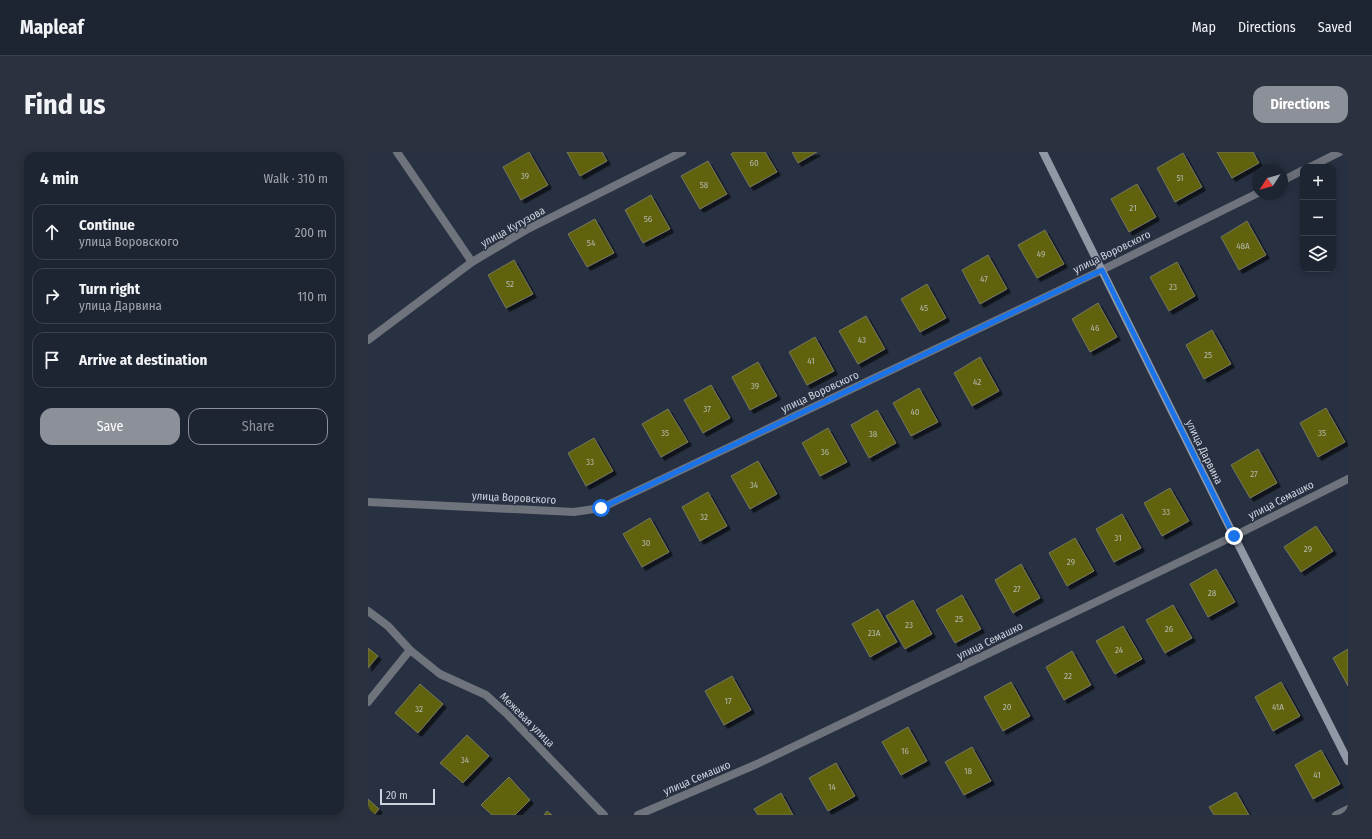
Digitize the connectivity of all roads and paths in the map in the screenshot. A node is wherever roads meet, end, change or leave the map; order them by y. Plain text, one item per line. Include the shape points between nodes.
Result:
1 (397, 152) edge
2 (682, 152) edge
3 (1043, 152) edge
4 (1340, 152) edge
5 (1316, 164) edge
6 (1300, 172) edge
7 (1288, 178) edge
8 (1252, 196) edge
9 (472, 262) junction
10 (1102, 270) junction
11 (368, 340) edge
12 (1348, 479) edge
13 (368, 502) edge
14 (1234, 536) junction
15 (368, 611) edge
16 (410, 650) junction
17 (368, 702) edge
18 (1348, 761) edge
19 (1348, 809) edge
20 (604, 815) edge
21 (638, 815) edge
22 (1336, 815) edge

1 - 9 street
2 - 9 street, улица Кутузова via 526,230
3 - 10 street, улица Дарвина
4 - 5 street
6 - 7 street
8 - 10 street, улица Воровского
9 - 11 street, улица Кутузова
10 - 13 street, улица Воровского via 601,508 574,512
10 - 14 street, улица Дарвина
12 - 14 street, улица Семашко
14 - 18 street, улица Дарвина
14 - 21 street, улица Семашко via 757,764
15 - 16 street, Межевая улица via 388,626
16 - 17 street
16 - 20 street, Межевая улица via 440,674 486,695
19 - 22 street

